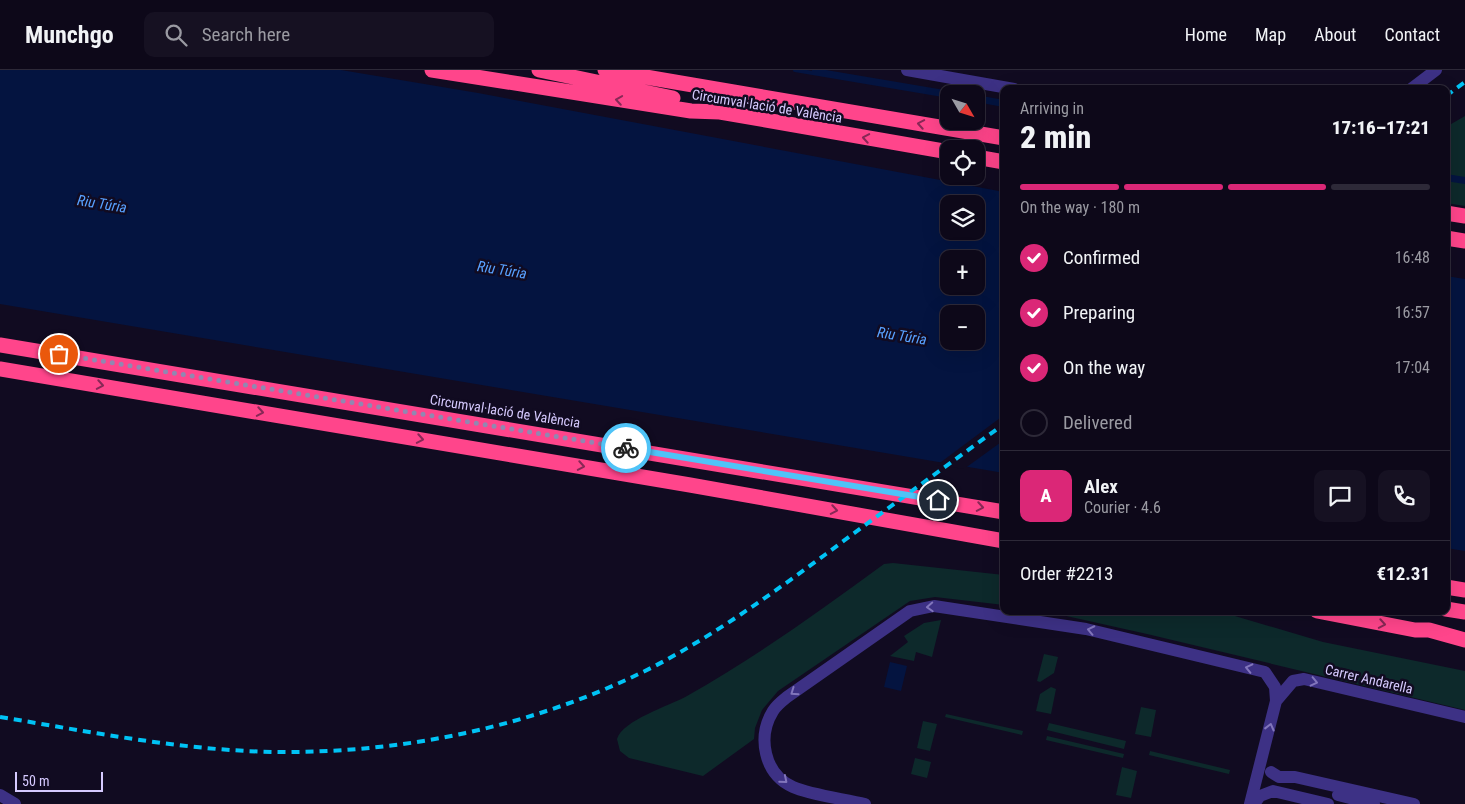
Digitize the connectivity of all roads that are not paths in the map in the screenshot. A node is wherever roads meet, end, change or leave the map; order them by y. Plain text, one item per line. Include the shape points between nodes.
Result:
1 (432, 70) edge
2 (539, 70) edge
3 (606, 70) edge
4 (907, 70) edge
5 (1436, 70) edge
6 (1416, 85) edge
7 (1000, 87) edge
8 (720, 112) junction
9 (1000, 137) edge
10 (940, 150) edge
11 (985, 159) edge
12 (1000, 161) edge
13 (1450, 214) edge
14 (1465, 216) edge
15 (1450, 239) edge
16 (1465, 241) edge
17 (0, 344) edge
18 (0, 369) edge
19 (1000, 511) edge
20 (1000, 540) edge
21 (1450, 588) edge
22 (1465, 590) edge
23 (1450, 610) edge
24 (1465, 612) edge
25 (1338, 615) edge
26 (1415, 630) junction
27 (1465, 640) edge
28 (1465, 649) edge
29 (1276, 701) junction
30 (1465, 717) edge
31 (1263, 752) junction
32 (1271, 772) junction
33 (0, 795) edge
34 (15, 804) edge
35 (865, 804) edge
36 (1250, 804) edge
37 (1254, 804) edge
38 (1328, 804) edge
39 (1374, 804) edge
40 (1414, 804) edge

8 -> 1 highway, Circumval·lació de València via 690,111
2 - 8 highway via 690,102
9 -> 3 highway, Circumval·lació de València
4 - 7 street
5 - 6 street
10 -> 8 highway, Circumval·lació de València
11 - 12 highway
13 - 14 highway
15 - 16 highway
17 -> 19 highway, Circumval·lació de València
18 -> 20 highway
21 - 22 highway
23 - 24 highway
25 -> 26 highway
26 - 27 highway via 1429,630
26 - 28 highway
29 -> 30 street, Carrer Andarella via 1292,681 1304,679
31 -> 29 street
29 -> 35 street via 1271,678 1260,670 1086,629 934,606 910,611 787,697 773,710 764,738 766,759 790,785
31 - 32 street
31 - 36 street
32 - 39 street via 1283,782
32 - 40 street via 1279,777 1295,776
33 - 34 street
37 - 38 street via 1260,796 1273,791

